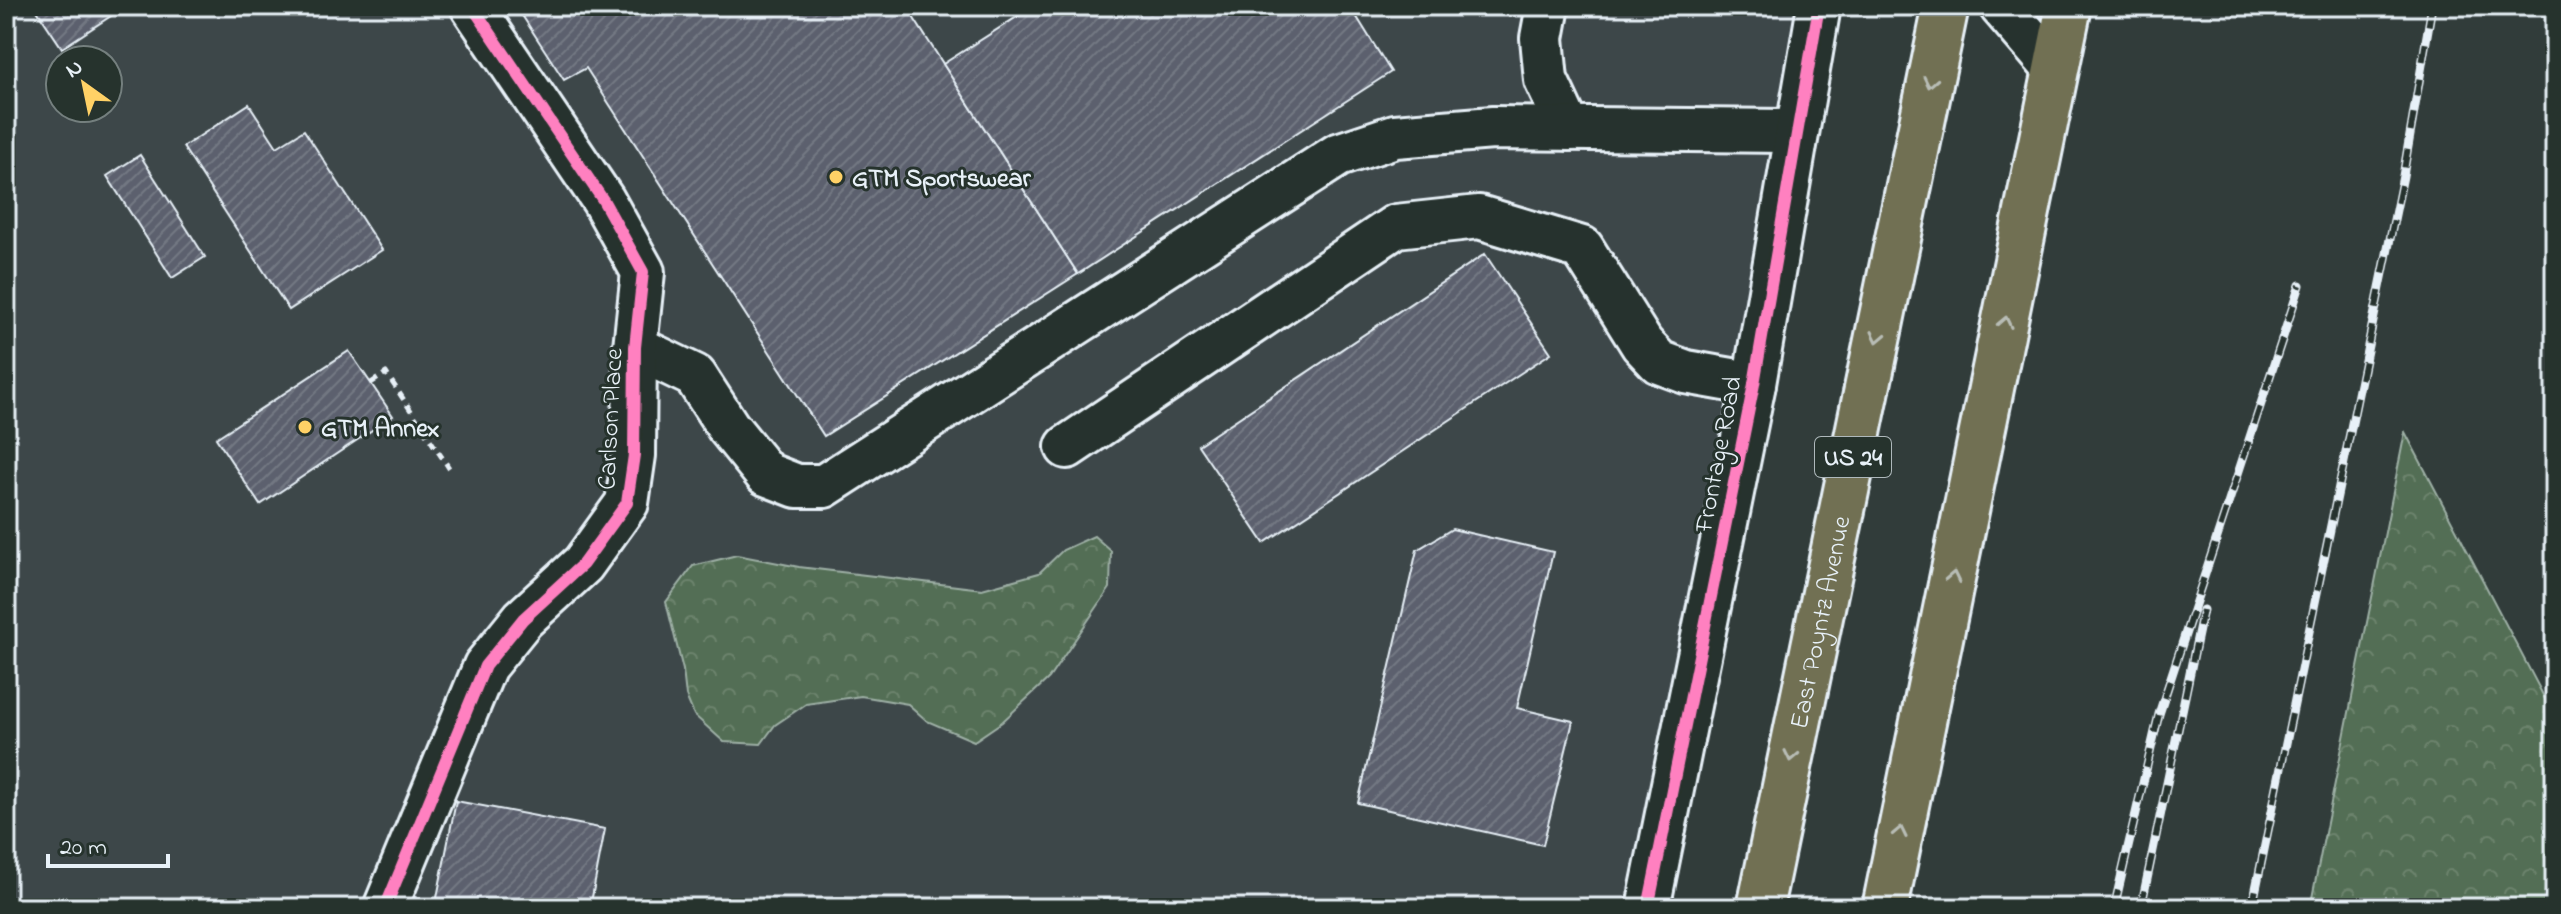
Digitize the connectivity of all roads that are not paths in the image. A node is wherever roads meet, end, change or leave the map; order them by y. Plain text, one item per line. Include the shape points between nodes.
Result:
1 (472, 6) edge
2 (1548, 6) edge
3 (1819, 6) edge
4 (1946, 6) edge
5 (2001, 6) edge
6 (2069, 6) edge
7 (2056, 70) junction
8 (1569, 129) junction
9 (1797, 131) junction
10 (635, 347) junction
11 (1754, 384) junction
12 (1067, 447) dead end
13 (392, 900) edge
14 (1648, 908) edge
15 (1760, 908) edge
16 (1885, 908) edge

1 - 10 street, Carlson Place via 603,200 643,272
2 - 8 street via 1542,38 1546,80
3 - 9 street, Frontage Road
4 -> 15 highway, East Poyntz Avenue / US 24
5 - 7 street
6 - 7 highway
16 -> 7 highway
8 - 9 street
8 - 10 street via 1493,128 1395,136 1338,155 824,486 797,486 766,474 695,376
9 - 11 street, Frontage Road
10 - 13 street, Carlson Place via 634,455 627,503 583,564 523,619 485,666
11 - 12 street via 1659,362 1642,344 1582,248 1479,217 1396,226
11 - 14 street, Frontage Road

